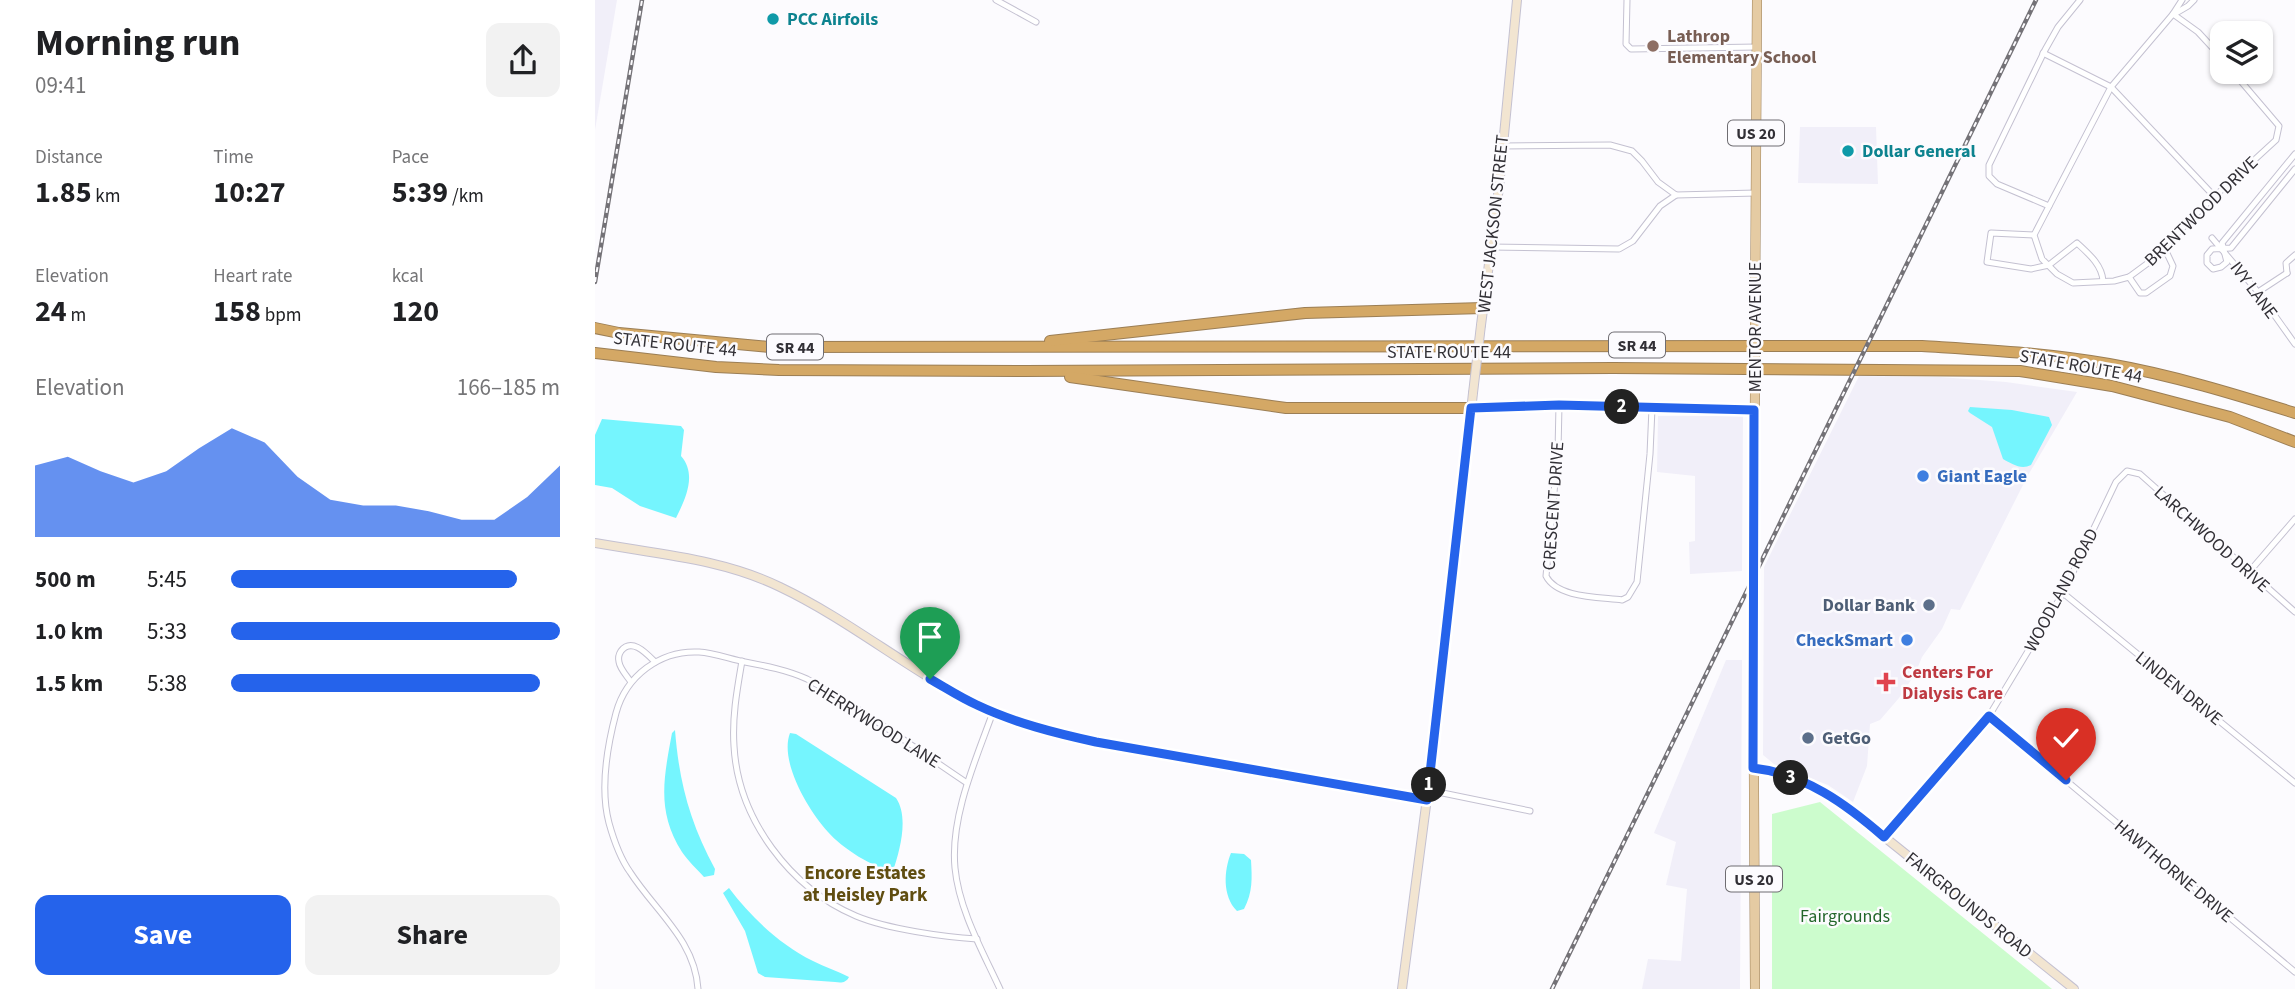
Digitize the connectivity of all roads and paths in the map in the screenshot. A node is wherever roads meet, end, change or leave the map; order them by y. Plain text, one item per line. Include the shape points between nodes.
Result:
1 (996, 0) edge
2 (1517, 0) edge
3 (1627, 0) edge
4 (1757, 0) edge
5 (2080, 0) edge
6 (2182, 0) edge
7 (2194, 0) edge
8 (2173, 14) junction
9 (1037, 22) dead end
10 (2210, 45) edge
11 (1757, 47) junction
12 (2043, 53) junction
13 (2243, 84) edge
14 (2111, 87) junction
15 (1501, 146) junction
16 (2295, 154) edge
17 (2295, 169) edge
18 (1756, 193) junction
19 (1676, 195) junction
20 (2214, 196) junction
21 (2049, 206) junction
22 (2034, 235) junction
23 (2212, 237) dead end
24 (1490, 247) junction
25 (2164, 247) junction
26 (2224, 250) junction
27 (2295, 255) edge
28 (2049, 265) junction
29 (2287, 272) junction
30 (2129, 277) junction
31 (2295, 277) edge
32 (2103, 281) junction
33 (2258, 292) junction
34 (1483, 308) junction
35 (595, 328) edge
36 (2293, 340) edge
37 (996, 347) junction
38 (595, 353) edge
39 (1025, 371) junction
40 (1559, 405) junction
41 (1471, 408) junction
42 (1652, 408) junction
43 (1754, 410) junction
44 (2295, 414) edge
45 (2295, 442) edge
46 (2127, 471) joint
47 (2295, 519) edge
48 (595, 543) edge
49 (2249, 572) junction
50 (2063, 593) junction
51 (2295, 612) edge
52 (743, 661) junction
53 (655, 663) junction
54 (631, 682) junction
55 (993, 712) junction
56 (1989, 716) junction
57 (1753, 768) junction
58 (967, 783) junction
59 (2295, 783) edge
60 (1428, 795) junction
61 (1530, 811) dead end
62 (1884, 837) junction
63 (977, 939) junction
64 (2295, 972) edge
65 (698, 989) edge
66 (1000, 989) edge
67 (1402, 989) edge
68 (1755, 989) edge
69 (2074, 989) edge

1 - 9 street
2 - 15 street, WEST JACKSON STREET
3 - 11 street via 1626,44 1631,49
4 - 11 main road, MENTOR AVENUE / US 20
5 - 12 street
6 - 8 street
7 - 8 street
8 - 10 street
8 - 14 street
11 - 18 main road, MENTOR AVENUE / US 20
12 - 14 street
12 - 21 street via 1989,166 1989,176 1997,184
13 - 20 street, BRENTWOOD DRIVE via 2279,126 2276,140
14 - 20 street
14 - 21 street
15 - 19 street via 1610,145 1632,151 1658,183
15 - 24 street, WEST JACKSON STREET
16 - 26 street via 2222,243
17 - 26 street via 2231,248
18 - 19 street
18 - 43 main road, MENTOR AVENUE / US 20, bridge
19 - 24 street via 1660,206 1633,241 1619,249
20 - 25 street, BRENTWOOD DRIVE
21 - 22 street
22 - 28 street via 2042,259
22 - 28 street via 1991,233 1987,262 2031,269
23 - 26 street, IVY LANE
24 - 34 street, WEST JACKSON STREET
25 - 30 street, BRENTWOOD DRIVE
25 - 30 street via 2173,267 2169,276 2146,293 2140,293
26 - 33 street, IVY LANE
27 - 29 street via 2286,263
28 - 32 street, BRENTWOOD DRIVE via 2073,283
28 - 32 street via 2077,243 2097,263
29 - 31 street
29 - 33 street
30 - 32 street, BRENTWOOD DRIVE
33 - 36 street, IVY LANE
34 - 37 highway via 1305,313
34 - 41 street, WEST JACKSON STREET, bridge
35 - 37 highway, STATE ROUTE 44 / SR 44 via 769,347
37 - 44 highway, STATE ROUTE 44 / SR 44 via 1923,346 2112,364 2216,388
38 - 39 highway, STATE ROUTE 44 / SR 44 via 779,370
39 - 41 highway via 1286,408
39 - 45 highway, STATE ROUTE 44 / SR 44 via 2020,371 2112,386 2230,417
40 - 41 street
40 - 42 street
40 - 42 street, CRESCENT DRIVE via 1546,576 1563,592 1622,600 1637,582
41 - 60 street, WEST JACKSON STREET
42 - 43 street
43 - 57 main road, MENTOR AVENUE / US 20
46 - 49 street, LARCHWOOD DRIVE via 2140,474
46 - 50 street, WOODLAND ROAD via 2116,482
47 - 49 street
48 - 55 street via 730,568 762,579
49 - 51 street, LARCHWOOD DRIVE
50 - 56 street, WOODLAND ROAD
50 - 59 street, LINDEN DRIVE
52 - 53 street, CHERRYWOOD LANE via 692,652
52 - 58 street, CHERRYWOOD LANE via 807,680
52 - 63 street via 734,706 735,762 757,825 781,861 821,896 857,916 884,925
53 - 54 street, CHERRYWOOD LANE
53 - 54 street via 637,647 624,648 619,663
54 - 65 street, CHERRYWOOD LANE via 619,701 609,747 605,804 620,856 684,942 695,966
55 - 58 street
55 - 60 street via 1096,742
56 - 62 street, WOODLAND ROAD
56 - 64 street, HAWTHORNE DRIVE
57 - 62 street, FAIRGROUNDS ROAD via 1787,776 1827,794
57 - 68 main road, MENTOR AVENUE / US 20
58 - 63 street via 955,870
60 - 61 street
60 - 67 street, WEST JACKSON STREET
62 - 69 street, FAIRGROUNDS ROAD
63 - 66 street

